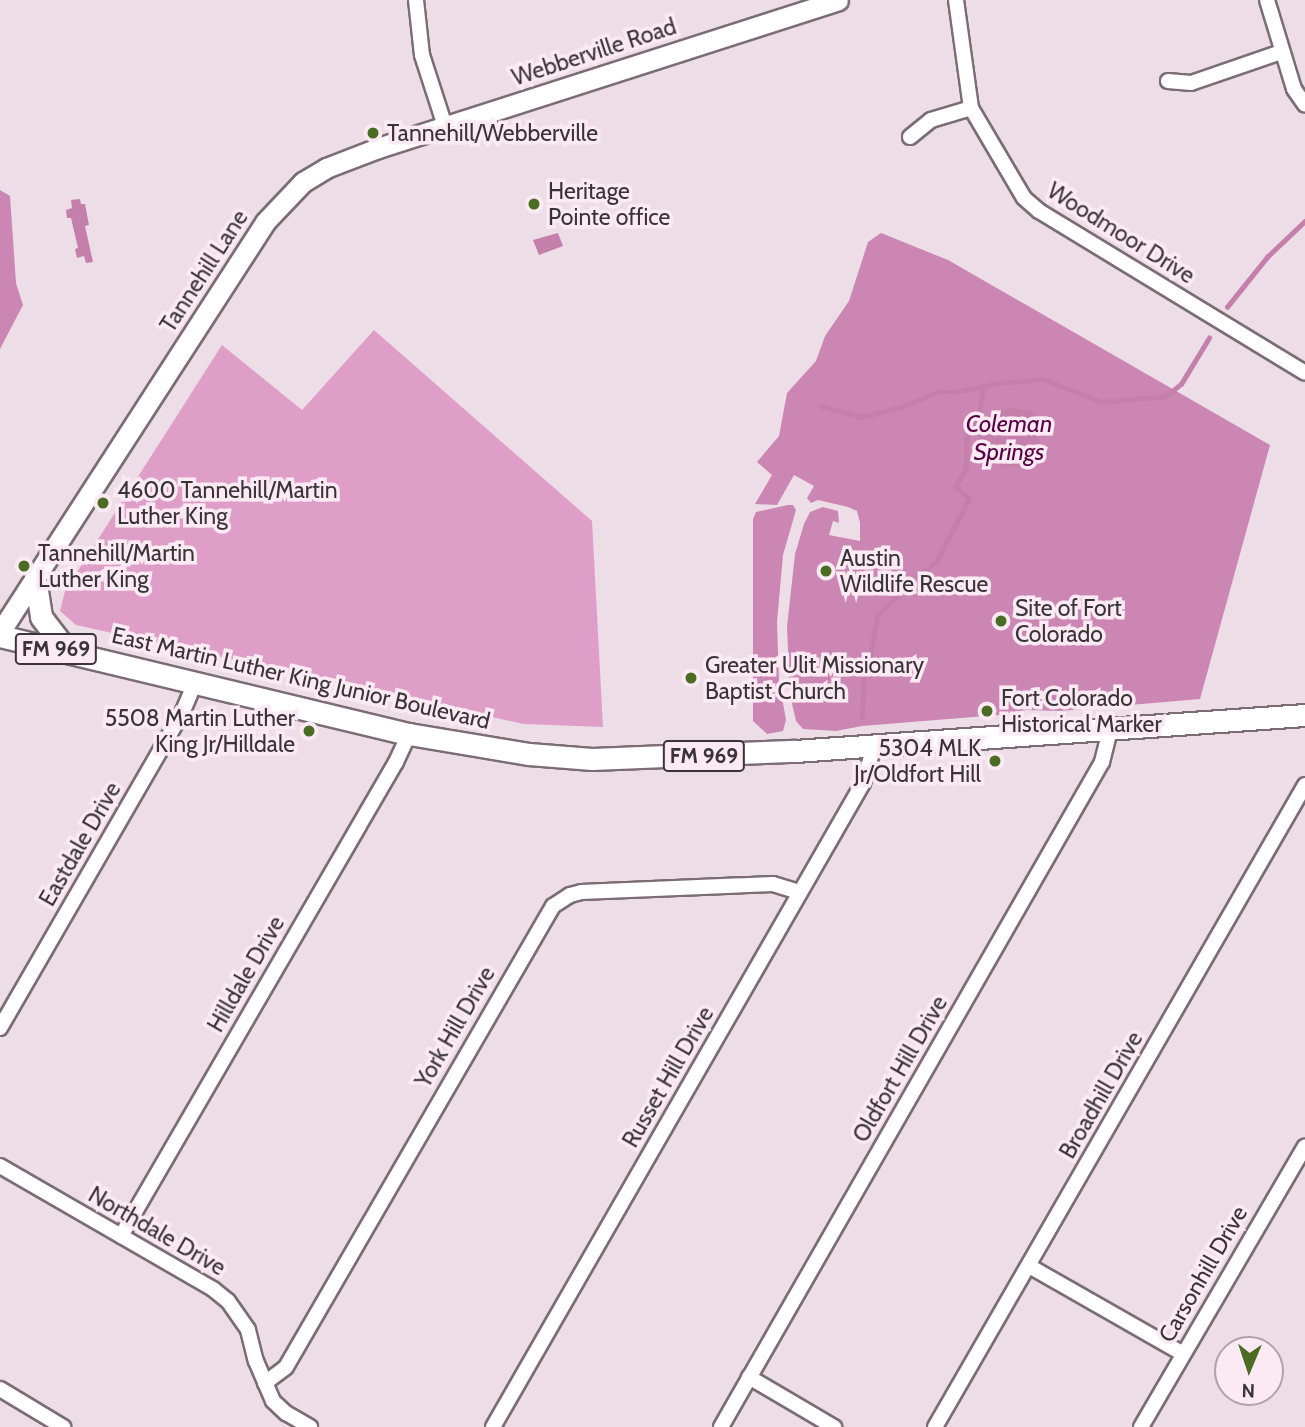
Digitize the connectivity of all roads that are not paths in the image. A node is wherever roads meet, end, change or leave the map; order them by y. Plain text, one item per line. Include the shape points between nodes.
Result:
1 (416, 0) edge
2 (838, 0) edge
3 (956, 0) edge
4 (1267, 0) edge
5 (1281, 52) junction
6 (1168, 81) dead end
7 (1305, 105) edge
8 (971, 108) junction
9 (445, 126) junction
10 (910, 137) dead end
11 (1305, 373) edge
12 (34, 578) junction
13 (0, 634) edge
14 (68, 652) junction
15 (196, 681) junction
16 (1305, 715) edge
17 (1110, 730) junction
18 (409, 734) junction
19 (874, 746) junction
20 (1305, 785) edge
21 (800, 892) junction
22 (0, 1028) edge
23 (1305, 1146) edge
24 (0, 1166) edge
25 (121, 1236) junction
26 (1029, 1266) junction
27 (1183, 1354) junction
28 (749, 1377) junction
29 (265, 1383) junction
30 (0, 1389) edge
31 (62, 1427) edge
32 (310, 1427) edge
33 (493, 1427) edge
34 (721, 1427) edge
35 (834, 1427) edge
36 (935, 1427) edge
37 (1141, 1427) edge

1 - 9 street via 422,55
2 - 9 street, Webberville Road
3 - 8 street, Woodmoor Drive
4 - 5 street
5 - 6 street via 1191,83
5 - 7 street
8 - 10 street via 931,120
8 - 11 street, Woodmoor Drive via 1017,189 1039,211
9 - 12 street, Tannehill Lane via 326,168 278,205
12 - 13 street, Tannehill Lane
12 - 14 main road via 41,617
13 - 14 main road, East Martin Luther King Junior Boulevard / FM 969
14 - 15 main road, East Martin Luther King Junior Boulevard / FM 969
15 - 18 main road, East Martin Luther King Junior Boulevard / FM 969
15 - 22 street, Eastdale Drive
16 - 17 main road, East Martin Luther King Junior Boulevard / FM 969
17 - 19 main road, East Martin Luther King Junior Boulevard / FM 969
17 - 28 street, Oldfort Hill Drive via 1102,762
18 - 19 main road, East Martin Luther King Junior Boulevard / FM 969 via 529,754 592,759
18 - 25 street, Hilldale Drive
19 - 21 street, Russet Hill Drive via 863,783
20 - 26 street, Broadhill Drive
21 - 29 street, York Hill Drive via 773,884 581,892 553,906 286,1367
21 - 33 street, Russet Hill Drive
23 - 27 street, Carsonhill Drive
24 - 25 street, Northdale Drive
25 - 29 street, Northdale Drive via 228,1301 248,1329
26 - 27 street
26 - 36 street, Broadhill Drive
27 - 37 street, Carsonhill Drive
28 - 34 street, Oldfort Hill Drive
28 - 35 street
29 - 32 street, Northdale Drive via 286,1413
30 - 31 street

